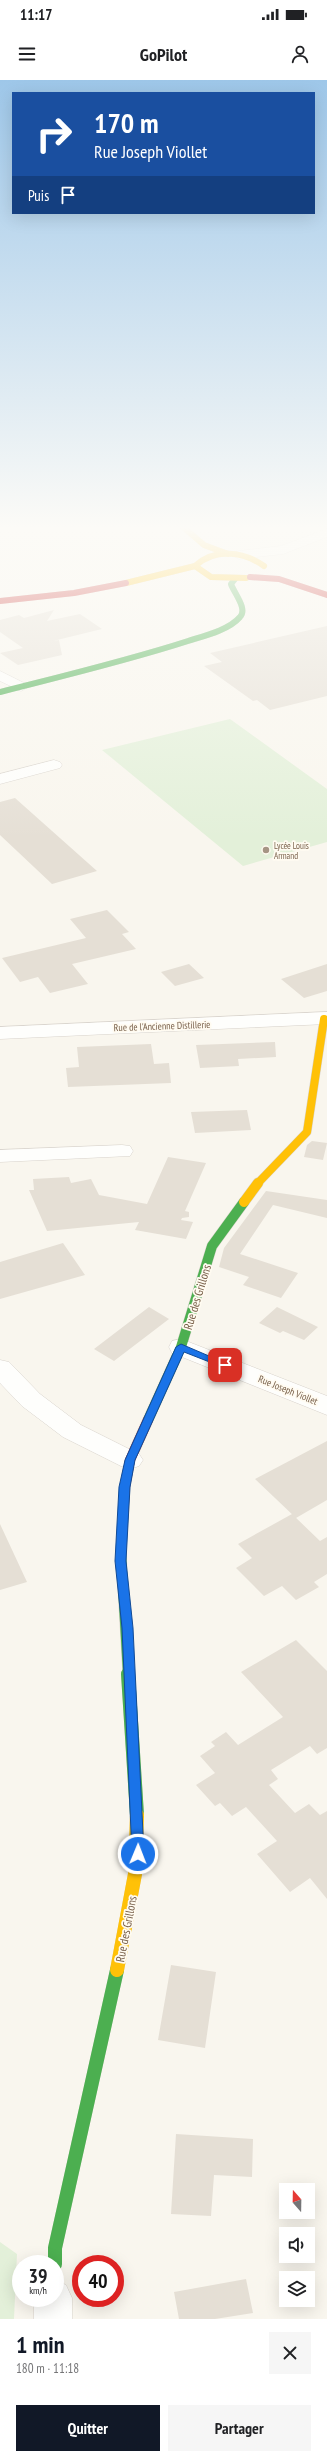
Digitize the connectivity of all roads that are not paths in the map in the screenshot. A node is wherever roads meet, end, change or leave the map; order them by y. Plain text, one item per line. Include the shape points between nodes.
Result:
1 (221, 630) edge
2 (0, 675) edge
3 (21, 687) junction
4 (0, 692) edge
5 (54, 765) dead end
6 (0, 779) edge
7 (326, 1019) edge
8 (0, 1033) edge
9 (122, 1151) dead end
10 (0, 1156) edge
11 (181, 1347) junction
12 (0, 1368) edge
13 (327, 1406) edge
14 (130, 1460) junction
15 (55, 2255) edge
16 (54, 2307) edge
17 (53, 2319) edge

1 - 3 street via 213,635
2 - 3 street
3 - 4 street
5 - 6 street
7 - 8 street, Rue de l'Ancienne Distillerie
7 - 11 street, Rue des Grillons via 307,1132 260,1180 212,1246 194,1312
9 - 10 street
11 - 13 street, Rue Joseph Viollet
11 - 14 street, Rue des Grillons
12 - 14 street via 31,1400 72,1431
14 - 15 street, Rue des Grillons via 125,1487 121,1561 139,1843 136,1878
16 - 17 street

